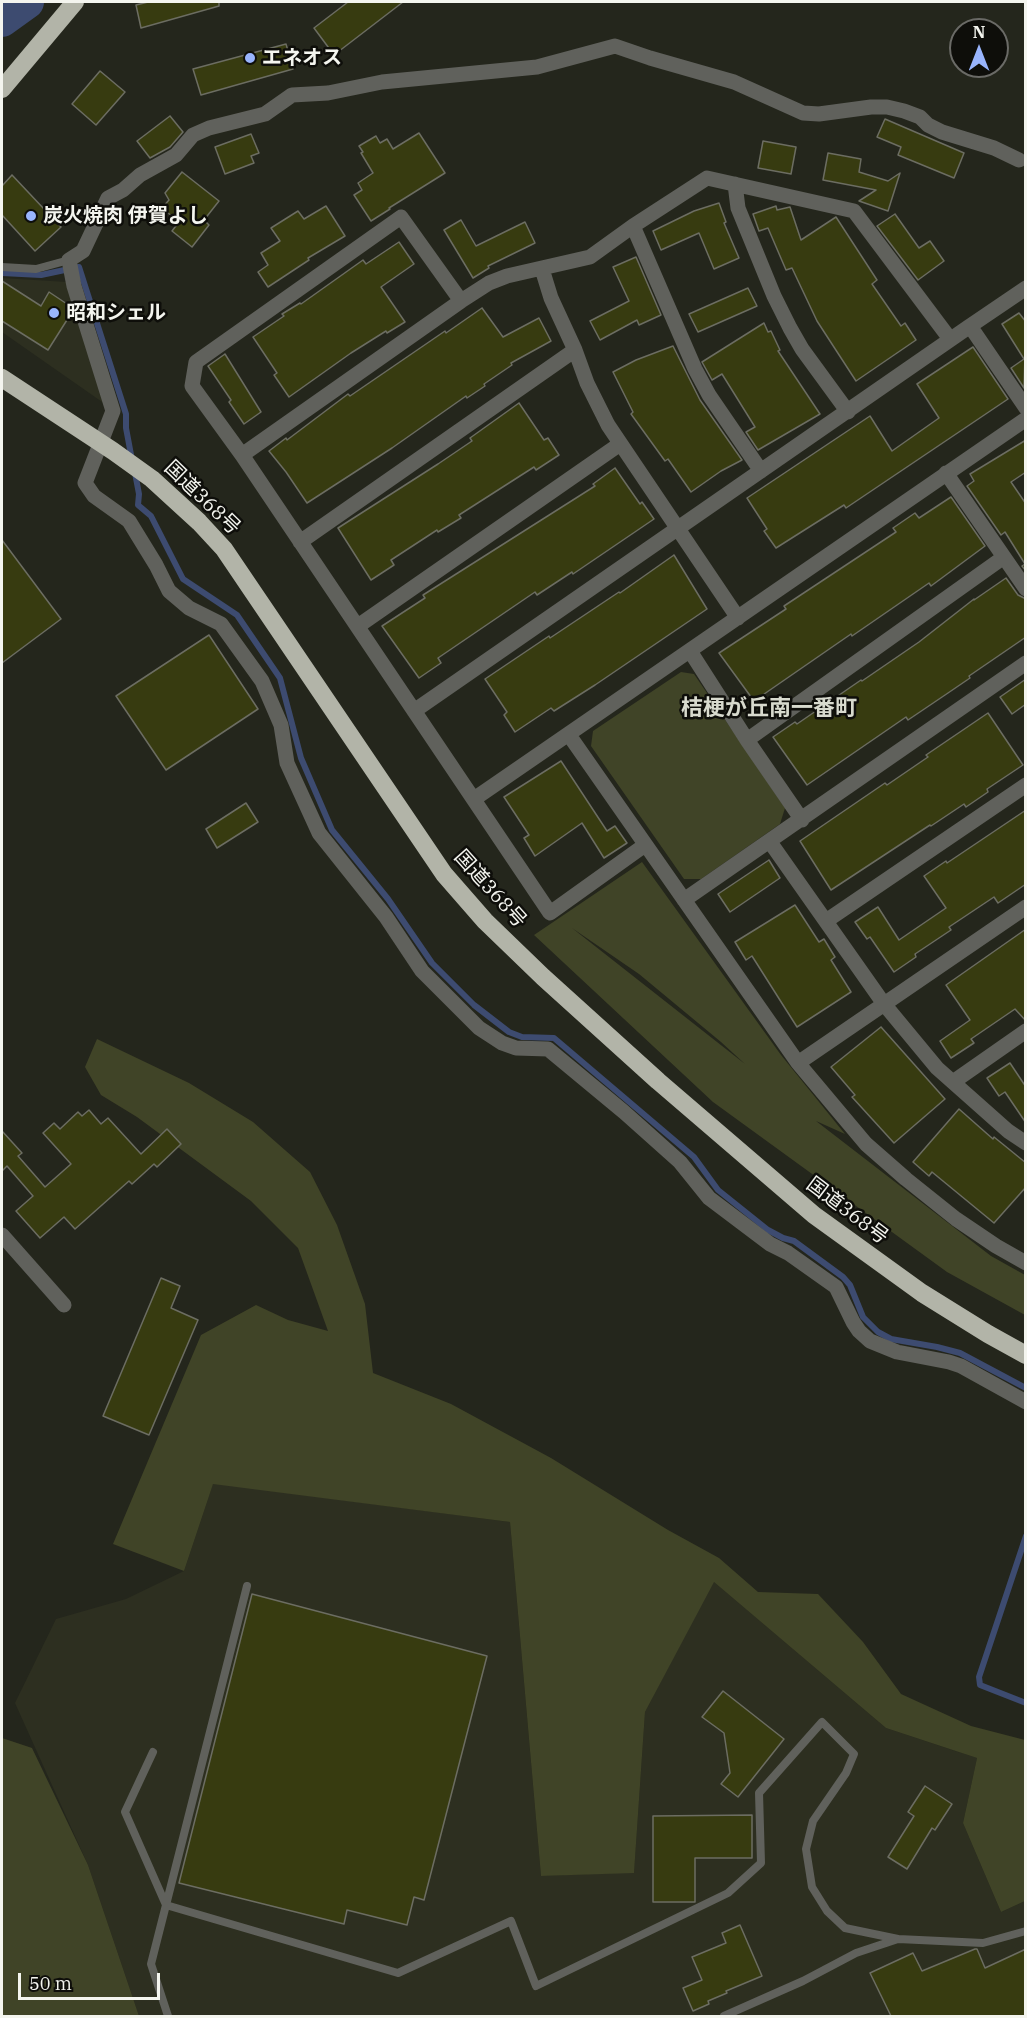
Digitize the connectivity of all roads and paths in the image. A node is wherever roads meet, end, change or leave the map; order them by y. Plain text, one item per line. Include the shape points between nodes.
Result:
1 (75, 2) edge
2 (2, 89) edge
3 (1019, 160) dead end
4 (735, 184) junction
5 (633, 226) junction
6 (70, 262) junction
7 (2, 267) edge
8 (542, 268) junction
9 (1026, 288) edge
10 (461, 301) junction
11 (970, 326) junction
12 (950, 339) junction
13 (575, 350) junction
14 (2, 378) edge
15 (1026, 408) edge
16 (848, 412) junction
17 (1026, 419) edge
18 (620, 444) junction
19 (106, 447) junction
20 (242, 455) junction
21 (762, 471) junction
22 (946, 473) junction
23 (678, 530) junction
24 (300, 542) junction
25 (1004, 557) junction
26 (1026, 589) edge
27 (738, 618) junction
28 (358, 626) junction
29 (690, 651) junction
30 (1026, 663) edge
31 (414, 711) junction
32 (569, 735) junction
33 (747, 740) junction
34 (1026, 785) edge
35 (474, 799) junction
36 (802, 820) junction
37 (770, 842) junction
38 (645, 845) junction
39 (684, 900) junction
40 (1026, 907) edge
41 (826, 921) junction
42 (884, 1004) junction
43 (1026, 1031) edge
44 (798, 1063) junction
45 (952, 1082) junction
46 (1026, 1143) edge
47 (2, 1235) edge
48 (1026, 1263) edge
49 (64, 1305) dead end
50 (1026, 1355) edge
51 (1026, 1402) edge
52 (247, 1586) dead end
53 (153, 1752) dead end
54 (166, 1905) junction
55 (1026, 1931) edge
56 (898, 1939) junction
57 (168, 2016) edge
58 (724, 2016) edge

1 - 2 highway
3 - 6 street via 942,132 904,111 871,107 803,113 734,82 615,46 537,67 292,95 265,114 208,128 194,135 176,155 108,198 83,251
4 - 5 street via 707,178
4 - 12 street via 854,211
4 - 16 street via 738,208 774,296 790,328
5 - 8 street via 590,257
5 - 21 street via 695,369
6 - 7 lane via 36,269
6 - 19 street via 113,411
8 - 10 street via 489,283
8 - 13 street
9 - 11 street
10 - 20 street
10 - 20 street via 401,217 196,362 192,386
11 - 12 street
11 - 15 street
12 - 16 street
13 - 18 street via 597,404
13 - 24 street
14 - 19 highway, 国道368号
16 - 21 street
17 - 22 street
18 - 23 street
18 - 28 street
19 - 50 highway, 国道368号 via 152,479 224,549 444,874 485,921 658,1081 814,1215 922,1293
19 - 51 street via 85,483 94,496 129,521 169,591 189,608 221,624 262,681 281,725 287,763 319,833 386,917 422,971 479,1028 502,1043 516,1048 548,1049 680,1162 709,1198 762,1239 836,1287 853,1322 870,1341 897,1352 961,1366
20 - 24 street
21 - 23 street
22 - 25 street
22 - 27 street
23 - 27 street
23 - 31 street
24 - 28 street
25 - 26 street
25 - 33 street
27 - 29 street
28 - 31 street
29 - 32 street
29 - 33 street
30 - 36 street
31 - 35 street
32 - 35 street
32 - 38 street
33 - 36 street
34 - 41 street
35 - 38 street via 550,913
36 - 37 street
37 - 39 street
37 - 41 street
38 - 39 street
39 - 44 street
40 - 42 street
41 - 42 street
42 - 44 street
42 - 45 street
43 - 45 street
44 - 48 street via 866,1144 956,1219
45 - 46 street
47 - 49 street
52 - 54 lane
53 - 54 lane via 125,1812
54 - 56 lane via 398,1973 511,1921 536,1986 728,1893 762,1863 759,1793 822,1722 854,1754 846,1773 813,1821 806,1849 812,1887 827,1911 845,1928
54 - 57 lane via 151,1964
55 - 56 lane via 983,1943
56 - 58 lane via 856,1953

